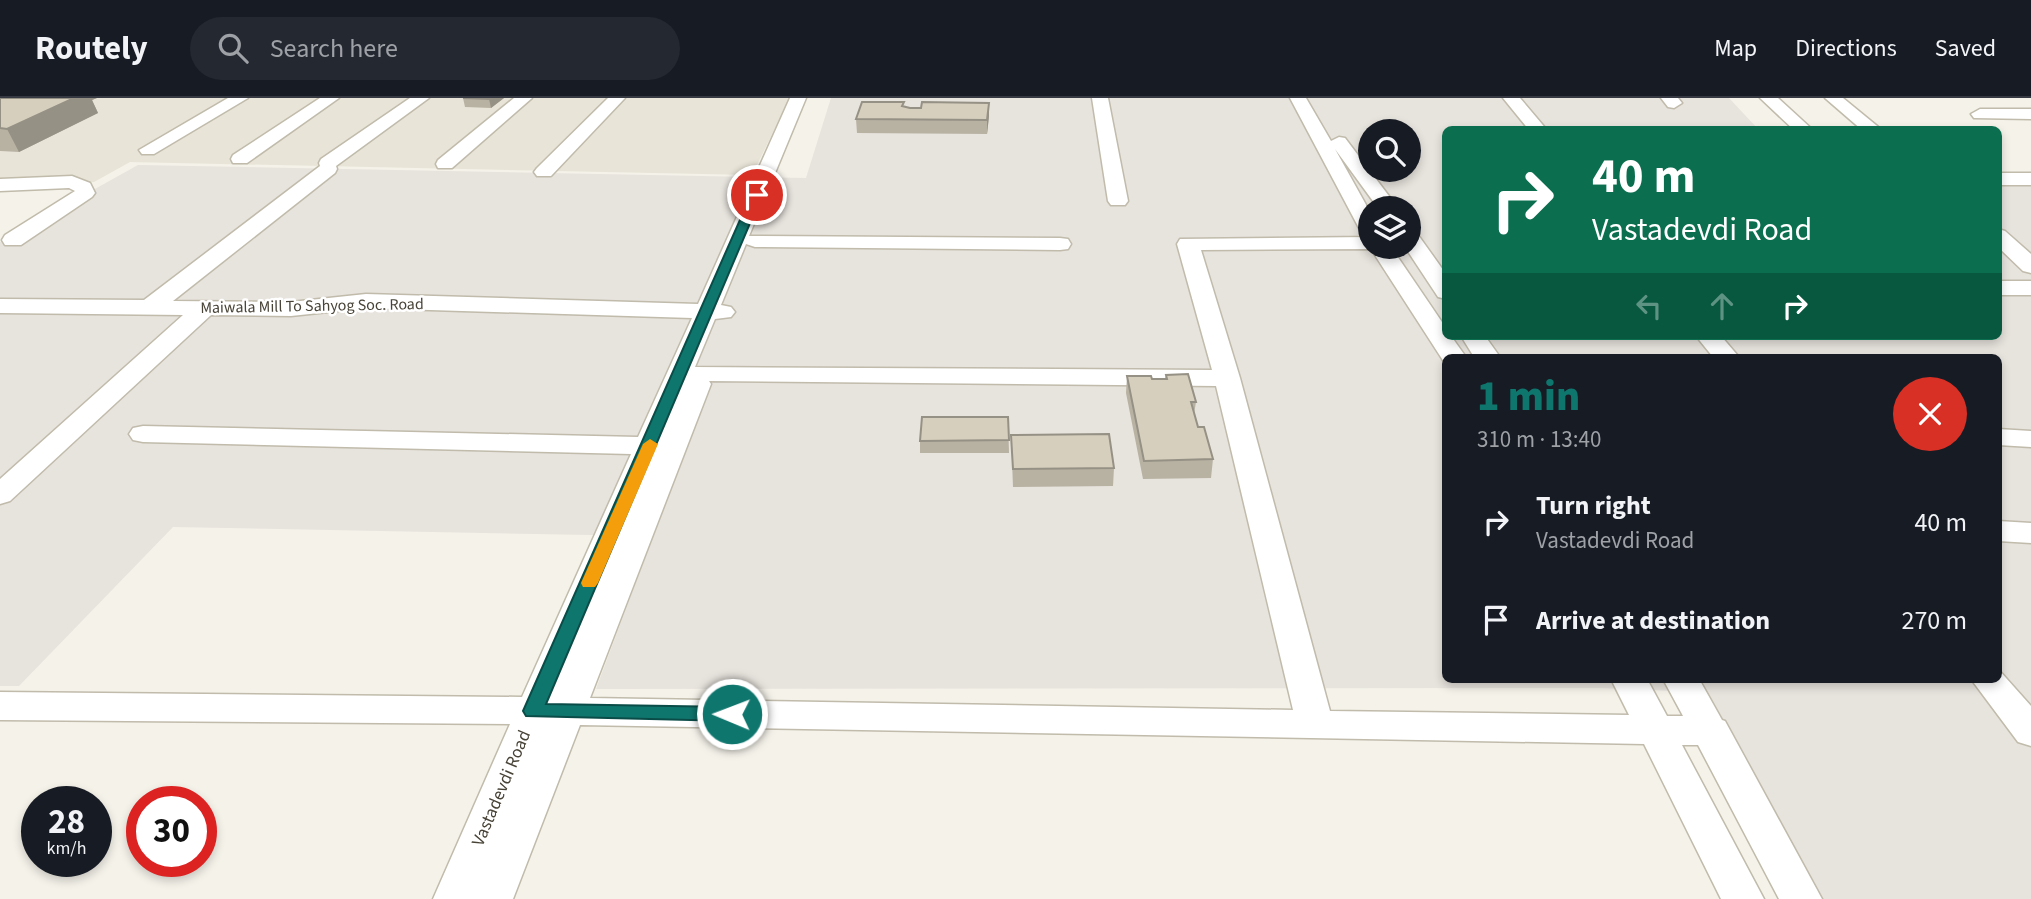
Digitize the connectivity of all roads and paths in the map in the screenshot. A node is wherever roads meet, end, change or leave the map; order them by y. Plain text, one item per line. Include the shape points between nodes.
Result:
1 (240, 98) edge
2 (331, 98) edge
3 (421, 98) edge
4 (523, 98) edge
5 (617, 98) edge
6 (798, 98) edge
7 (814, 98) edge
8 (1100, 98) edge
9 (1298, 98) edge
10 (1316, 98) edge
11 (1511, 98) edge
12 (1768, 98) edge
13 (1833, 98) edge
14 (2015, 98) edge
15 (2031, 107) edge
16 (1980, 114) dead end
17 (2031, 114) edge
18 (1536, 126) edge
19 (1800, 126) edge
20 (1869, 126) edge
21 (148, 150) dead end
22 (240, 159) dead end
23 (445, 164) dead end
24 (544, 172) dead end
25 (2002, 179) edge
26 (2031, 180) edge
27 (0, 185) edge
28 (1379, 196) edge
29 (1118, 201) dead end
30 (1358, 208) edge
31 (2002, 239) edge
32 (13, 240) dead end
33 (755, 241) junction
34 (1358, 243) edge
35 (1060, 244) dead end
36 (1421, 256) edge
37 (1388, 259) edge
38 (2031, 265) edge
39 (1442, 286) edge
40 (2002, 288) edge
41 (2031, 288) edge
42 (0, 306) edge
43 (150, 307) junction
44 (206, 307) junction
45 (717, 312) junction
46 (1711, 340) edge
47 (1451, 354) edge
48 (1723, 354) edge
49 (702, 373) junction
50 (1227, 378) junction
51 (143, 434) dead end
52 (2002, 437) edge
53 (2031, 439) edge
54 (650, 446) junction
55 (0, 495) edge
56 (2002, 531) edge
57 (2031, 533) edge
58 (1631, 683) edge
59 (1683, 683) edge
60 (1992, 683) edge
61 (0, 706) edge
62 (550, 711) junction
63 (1315, 724) junction
64 (1656, 731) junction
65 (1712, 731) junction
66 (2031, 732) edge
67 (454, 899) edge
68 (492, 899) edge
69 (1743, 899) edge
70 (1801, 899) edge

1 - 21 street
2 - 22 street
3 - 43 street
4 - 23 street
5 - 24 street
6 - 45 street, Vastadevdi Road
7 - 33 street, Vastadevdi Road
8 - 29 street
9 - 30 street
10 - 28 street via 1336,138
11 - 18 street
12 - 19 street
13 - 20 street
14 - 15 street
16 - 17 street
25 - 26 street
27 - 32 street via 72,183 83,187 85,193
31 - 38 street
33 - 35 street
33 - 45 street, Vastadevdi Road
34 - 50 street via 1188,244
36 - 39 street
37 - 47 street
40 - 41 street
42 - 43 street, Maiwala Mill To Sahyog Soc. Road
43 - 44 street, Maiwala Mill To Sahyog Soc. Road
44 - 45 street, Maiwala Mill To Sahyog Soc. Road via 290,309 366,300
44 - 55 street
45 - 49 street, Vastadevdi Road
45 - 54 street, Vastadevdi Road
46 - 48 street
49 - 50 street
49 - 62 street, Vastadevdi Road
50 - 63 street
51 - 54 street
52 - 53 street
54 - 62 street, Vastadevdi Road
56 - 57 street
58 - 64 street
59 - 65 street
60 - 66 street
61 - 62 street
62 - 63 street
62 - 67 street, Vastadevdi Road
62 - 68 street, Vastadevdi Road
63 - 64 street
64 - 65 street
64 - 69 street
65 - 70 street

